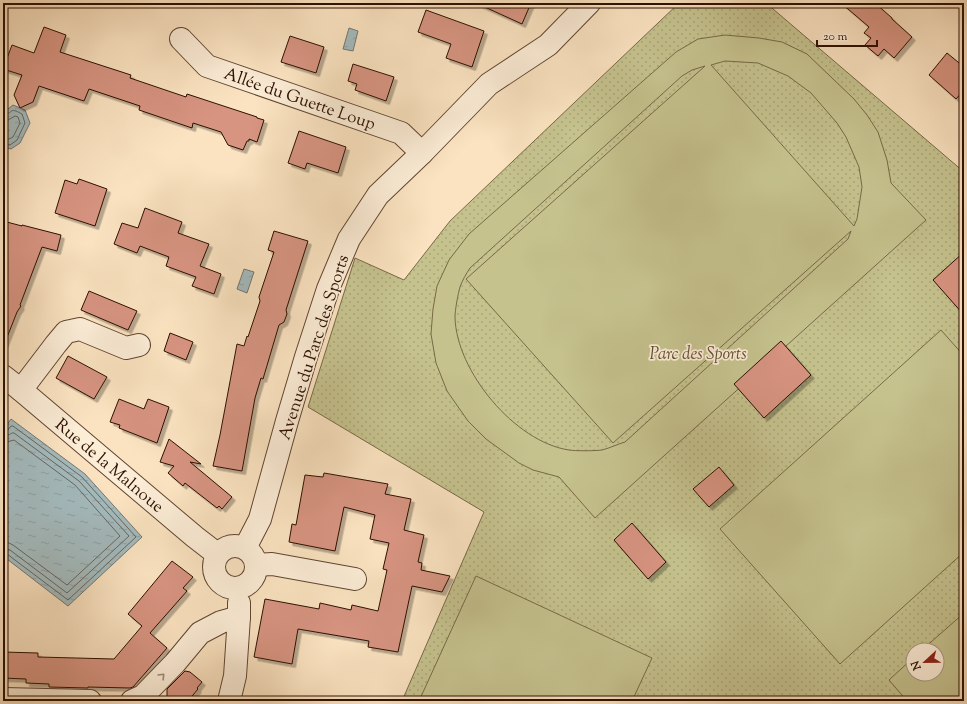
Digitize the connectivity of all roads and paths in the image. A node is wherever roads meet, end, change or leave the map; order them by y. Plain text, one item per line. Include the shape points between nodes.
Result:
1 (589, 3) edge
2 (181, 39) dead end
3 (422, 153) junction
4 (139, 345) dead end
5 (3, 376) edge
6 (21, 390) junction
7 (217, 554) junction
8 (251, 557) junction
9 (355, 579) dead end
10 (239, 588) junction
11 (239, 617) junction
12 (3, 700) edge
13 (90, 701) edge
14 (132, 701) edge
15 (229, 701) edge

1 - 3 street, Avenue du Parc des Sports via 548,45 489,84
2 - 3 street, Allée du Guette Loup via 207,66 401,133
3 - 8 street, Avenue du Parc des Sports via 378,195 349,239 328,289 306,357
4 - 6 street via 126,348 80,329 66,332
5 - 6 street, Rue de la Malnoue
6 - 7 street, Rue de la Malnoue
7 - 8 street via 233,545 239,546
7 - 10 street via 213,568 215,575 225,586
8 - 9 street via 272,564
8 - 10 street via 256,571 254,577
10 - 11 street
14 -> 11 street via 143,696 200,633 221,622
11 - 15 street via 236,676
12 - 13 street

